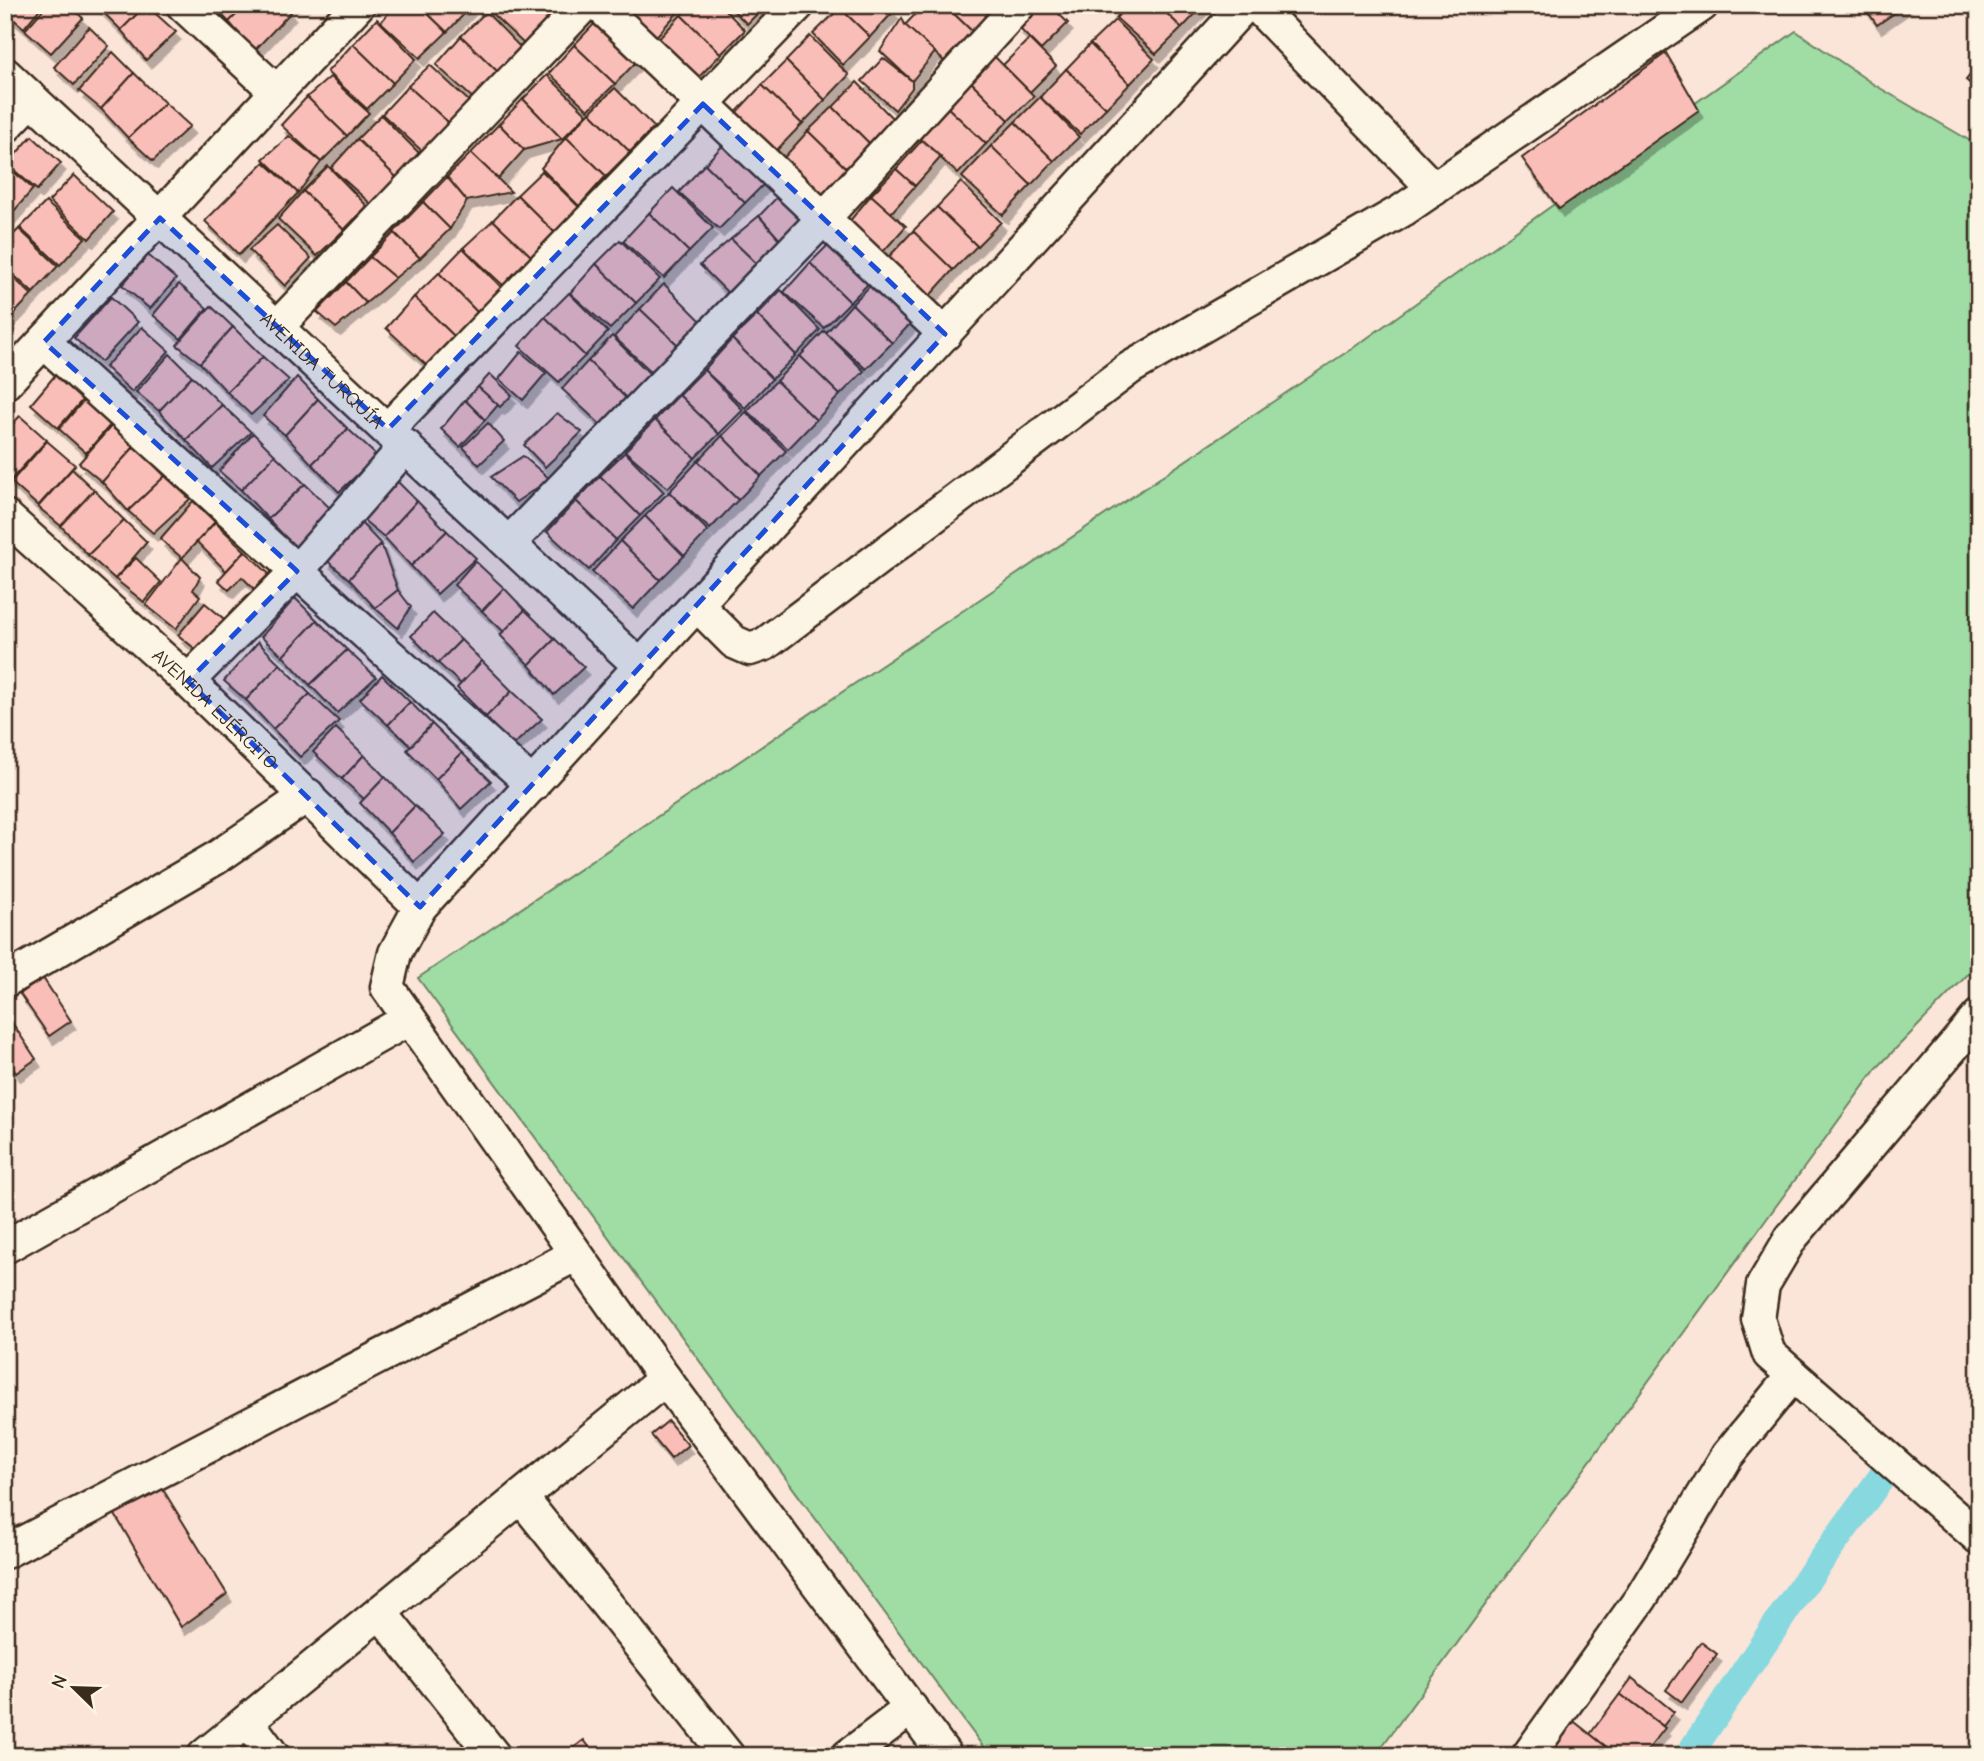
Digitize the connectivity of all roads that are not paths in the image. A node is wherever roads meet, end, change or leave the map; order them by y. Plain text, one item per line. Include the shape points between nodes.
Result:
1 (183, 5) edge
2 (358, 5) edge
3 (584, 5) edge
4 (599, 5) edge
5 (798, 5) edge
6 (1019, 5) edge
7 (1245, 5) edge
8 (1256, 5) edge
9 (1702, 5) edge
10 (5, 74) edge
11 (277, 92) junction
12 (32, 99) junction
13 (703, 104) junction
14 (5, 127) edge
15 (1434, 189) junction
16 (160, 218) junction
17 (824, 218) junction
18 (278, 326) junction
19 (945, 334) junction
20 (44, 342) junction
21 (5, 383) edge
22 (397, 438) junction
23 (5, 516) edge
24 (509, 542) junction
25 (297, 570) junction
26 (697, 605) junction
27 (641, 667) junction
28 (188, 681) junction
29 (533, 785) junction
30 (308, 795) junction
31 (420, 907) junction
32 (5, 981) edge
33 (1979, 1016) edge
34 (409, 1019) junction
35 (5, 1247) edge
36 (575, 1255) junction
37 (1793, 1376) junction
38 (665, 1379) junction
39 (521, 1497) junction
40 (1979, 1538) edge
41 (5, 1552) edge
42 (380, 1612) junction
43 (911, 1708) junction
44 (247, 1721) junction
45 (204, 1756) edge
46 (273, 1756) edge
47 (494, 1756) edge
48 (728, 1756) edge
49 (848, 1756) edge
50 (946, 1756) edge
51 (1528, 1756) edge

1 - 11 street
2 - 11 street
3 - 18 street
4 - 13 street
5 - 13 street
6 - 17 street
7 - 19 street
8 - 15 street
9 - 15 street
10 - 12 street, AVENIDA TURQUÍA
11 - 16 street
12 - 14 street
12 - 16 street, AVENIDA TURQUÍA
13 - 17 street
13 - 22 street
15 - 26 street via 1130,368 765,643 750,649 734,642
16 - 18 street, AVENIDA TURQUÍA
16 - 20 street
17 - 19 street
17 - 24 street
18 - 22 street, AVENIDA TURQUÍA
19 - 26 street
20 - 21 street
20 - 25 street
22 - 24 street, AVENIDA TURQUÍA
22 - 25 street
23 - 28 street, AVENIDA EJÉRCITO
24 - 27 street, AVENIDA TURQUÍA
25 - 28 street
25 - 29 street
26 - 27 street
27 - 29 street
28 - 30 street, AVENIDA EJÉRCITO
29 - 31 street
30 - 31 street, AVENIDA EJÉRCITO
30 - 32 street via 216,858
31 - 34 street via 395,953 387,987
33 - 37 street via 1791,1238 1762,1285 1758,1319 1769,1354
34 - 35 street
34 - 36 street
36 - 38 street
36 - 41 street
37 - 40 street
37 - 51 street via 1727,1456 1641,1598
38 - 39 street
38 - 43 street
39 - 42 street
39 - 48 street
42 - 44 street
42 - 47 street
43 - 49 street
43 - 50 street
44 - 45 street
44 - 46 street

